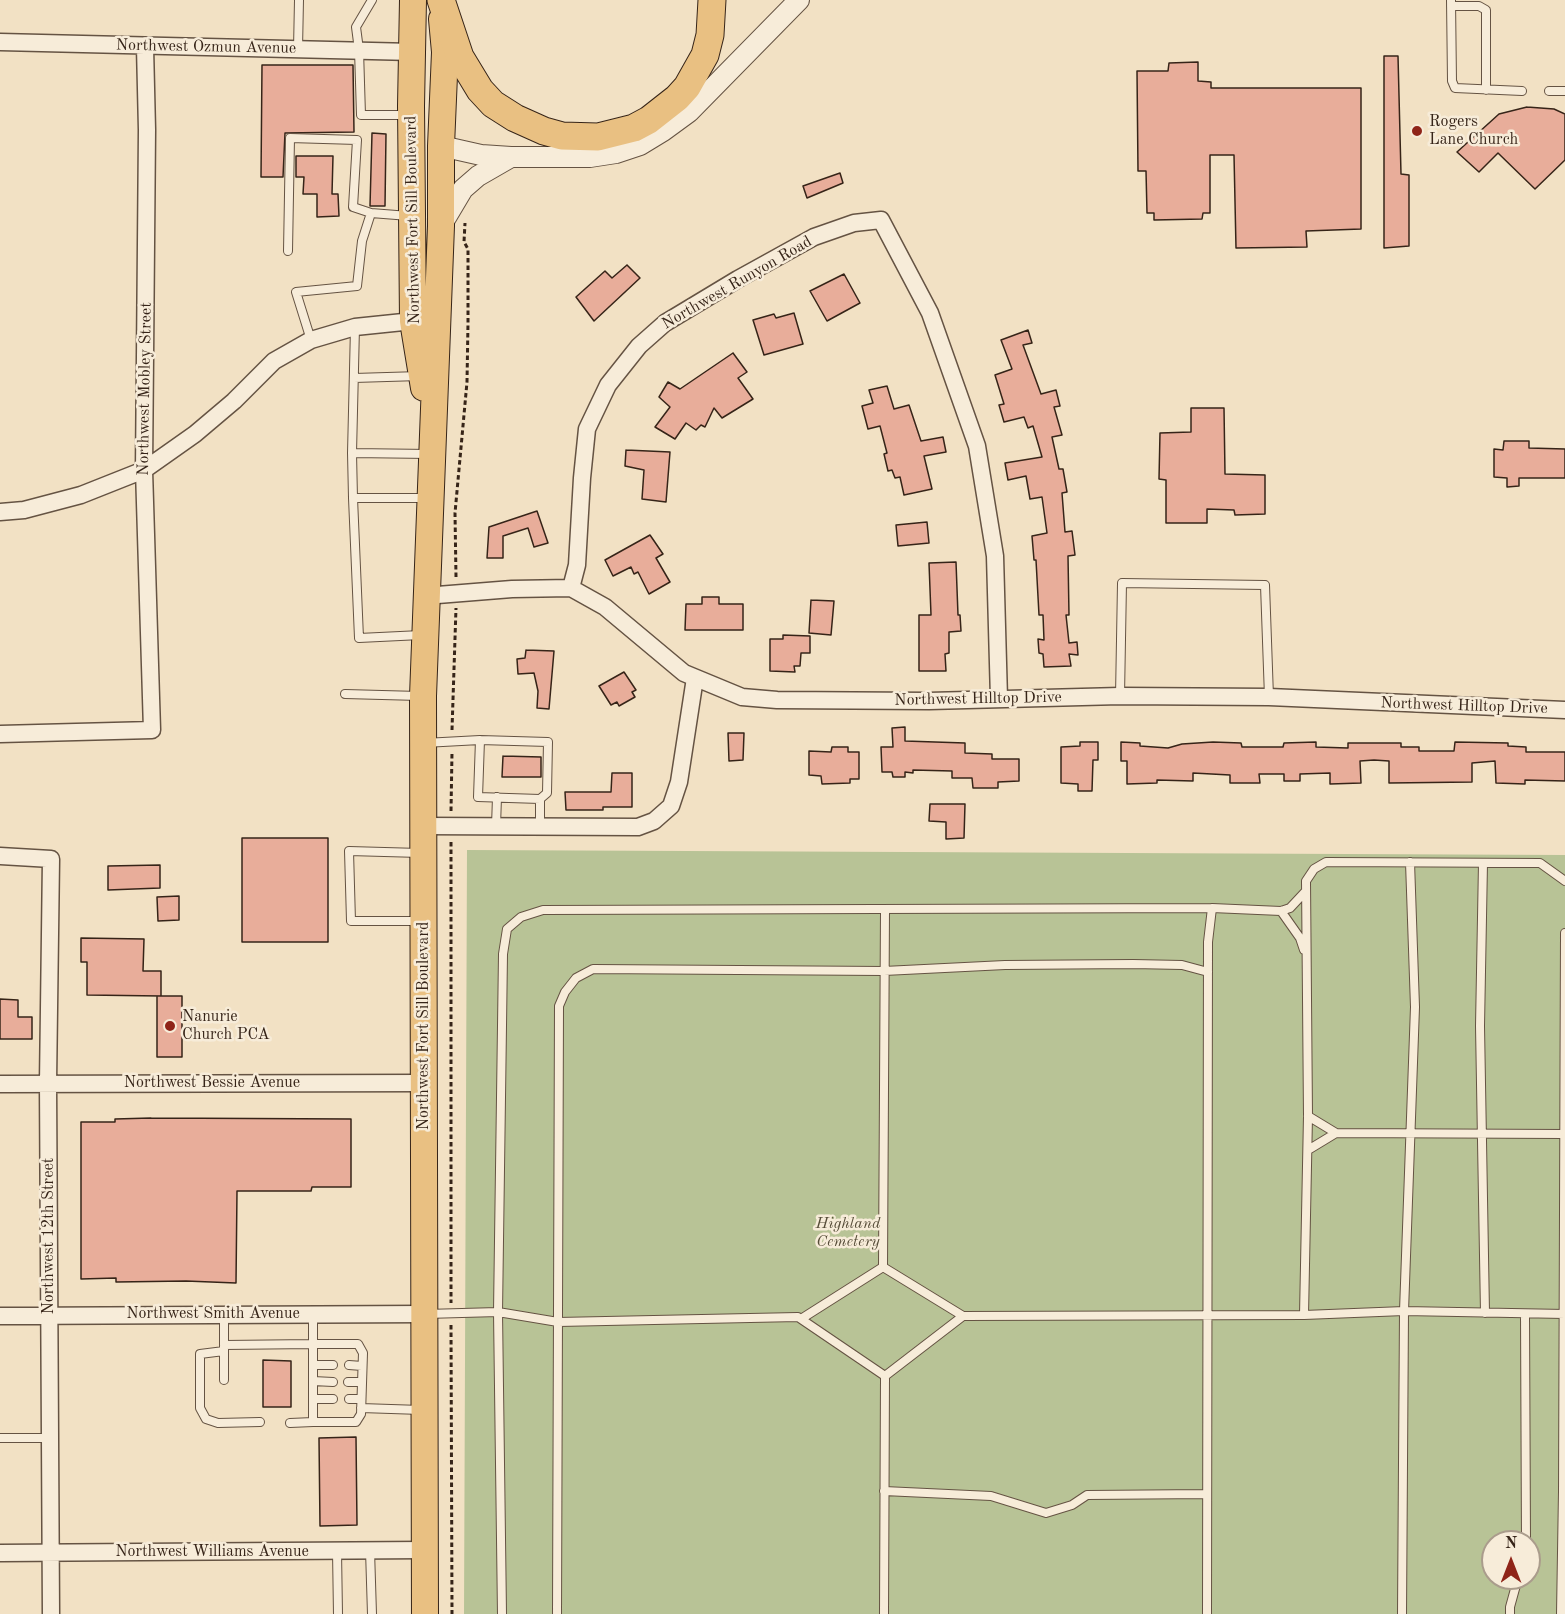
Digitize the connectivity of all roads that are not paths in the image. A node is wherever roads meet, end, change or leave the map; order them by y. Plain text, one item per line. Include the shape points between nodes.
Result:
1 (299, 0) edge
2 (372, 0) edge
3 (413, 0) edge
4 (441, 0) edge
5 (712, 0) edge
6 (799, 0) edge
7 (1451, 3) edge
8 (0, 42) edge
9 (145, 47) junction
10 (298, 49) junction
11 (359, 50) junction
12 (413, 52) junction
13 (1486, 90) junction
14 (1522, 91) dead end
15 (1549, 91) dead end
16 (1565, 91) edge
17 (411, 110) junction
18 (441, 146) junction
19 (511, 157) junction
20 (371, 213) junction
21 (412, 216) junction
22 (441, 226) junction
23 (288, 251) dead end
24 (413, 321) junction
25 (355, 327) junction
26 (311, 340) junction
27 (422, 376) junction
28 (354, 378) junction
29 (432, 446) junction
30 (352, 453) junction
31 (144, 470) junction
32 (353, 498) junction
33 (430, 498) junction
34 (0, 512) edge
35 (571, 588) junction
36 (425, 596) junction
37 (424, 635) junction
38 (695, 678) junction
39 (345, 694) dead end
40 (423, 696) junction
41 (1120, 696) junction
42 (1269, 697) junction
43 (999, 699) junction
44 (1565, 710) edge
45 (0, 734) edge
46 (480, 740) junction
47 (424, 742) junction
48 (496, 797) junction
49 (540, 799) junction
50 (423, 826) junction
51 (496, 826) junction
52 (540, 827) junction
53 (422, 853) junction
54 (0, 856) edge
55 (1410, 862) junction
56 (1483, 863) junction
57 (1565, 881) edge
58 (1305, 892) junction
59 (1212, 908) junction
60 (885, 910) junction
61 (1281, 911) junction
62 (424, 921) junction
63 (1565, 933) edge
64 (1306, 956) junction
65 (884, 970) junction
66 (1208, 972) junction
67 (1565, 997) edge
68 (48, 1083) junction
69 (424, 1083) junction
70 (0, 1084) edge
71 (1308, 1116) junction
72 (1336, 1133) junction
73 (1409, 1133) junction
74 (1483, 1134) junction
75 (1564, 1134) edge
76 (1308, 1150) junction
77 (883, 1268) junction
78 (1404, 1311) junction
79 (498, 1312) junction
80 (1485, 1313) junction
81 (224, 1314) junction
82 (313, 1314) junction
83 (425, 1314) junction
84 (1525, 1314) junction
85 (1564, 1314) edge
86 (48, 1315) junction
87 (1208, 1315) junction
88 (1304, 1315) junction
89 (0, 1316) edge
90 (963, 1316) junction
91 (801, 1319) junction
92 (558, 1322) junction
93 (313, 1344) junction
94 (224, 1348) junction
95 (313, 1365) junction
96 (333, 1365) dead end
97 (349, 1365) dead end
98 (362, 1366) junction
99 (885, 1376) junction
100 (224, 1380) dead end
101 (313, 1381) junction
102 (333, 1382) dead end
103 (348, 1382) dead end
104 (362, 1382) junction
105 (313, 1399) junction
106 (333, 1399) dead end
107 (349, 1399) dead end
108 (362, 1399) junction
109 (361, 1408) junction
110 (425, 1410) junction
111 (260, 1422) dead end
112 (313, 1422) junction
113 (290, 1423) dead end
114 (51, 1437) junction
115 (0, 1438) edge
116 (884, 1491) junction
117 (1564, 1491) edge
118 (1208, 1494) junction
119 (1526, 1530) edge
120 (370, 1550) junction
121 (424, 1550) junction
122 (337, 1551) junction
123 (51, 1552) junction
124 (0, 1553) edge
125 (1515, 1590) edge
126 (51, 1614) edge
127 (338, 1614) edge
128 (372, 1614) edge
129 (425, 1614) edge
130 (502, 1614) edge
131 (557, 1614) edge
132 (884, 1614) edge
133 (1207, 1614) edge
134 (1402, 1614) edge
135 (1510, 1614) edge
136 (1561, 1614) edge

1 - 10 lane
2 - 11 lane via 356,27
3 - 12 main road, Northwest Fort Sill Boulevard
4 - 5 highway via 460,57 493,104 544,131 598,137 649,120 687,87 705,55
4 - 18 main road, Northwest Fort Sill Boulevard via 445,52
6 - 19 street via 689,112 640,145 590,157
7 - 13 lane via 1486,10
7 - 13 lane via 1452,81 1455,88
8 - 9 street, Northwest Ozmun Avenue
9 - 10 street, Northwest Ozmun Avenue
9 - 31 street, Northwest Mobley Street
10 - 11 street, Northwest Ozmun Avenue
11 - 12 street, Northwest Ozmun Avenue
11 - 17 lane via 361,115
12 - 17 main road, Northwest Fort Sill Boulevard
13 - 14 lane
15 - 16 lane
17 - 18 main road
17 - 21 main road, Northwest Fort Sill Boulevard
18 - 19 street
18 - 22 main road, Northwest Fort Sill Boulevard
19 - 22 street via 463,189
20 - 21 lane
20 - 23 lane via 353,207 357,140 290,138
20 - 26 lane via 362,241 357,286 296,292
21 - 24 main road, Northwest Fort Sill Boulevard
22 - 29 main road, Northwest Fort Sill Boulevard
24 - 25 street
24 - 27 main road, Northwest Fort Sill Boulevard
25 - 26 street
25 - 28 lane
26 - 31 street via 274,361 195,434
27 - 28 lane
27 - 29 main road, Northwest Fort Sill Boulevard
28 - 30 lane
29 - 30 lane
29 - 33 main road, Northwest Fort Sill Boulevard
30 - 32 lane
31 - 34 street via 81,495
31 - 45 street, Northwest Mobley Street via 152,730
32 - 33 lane
32 - 37 lane via 359,638
33 - 36 main road, Northwest Fort Sill Boulevard
35 - 36 street
35 - 38 street, Northwest Hilltop Drive via 605,607
35 - 43 street, Northwest Runyon Road via 577,564 587,429 608,385 639,346 665,323 814,237 854,223 881,220 930,313 977,446 995,556
36 - 37 main road, Northwest Fort Sill Boulevard
37 - 40 main road, Northwest Fort Sill Boulevard
38 - 43 street, Northwest Hilltop Drive via 742,697 777,700
38 - 52 street via 679,782 671,806 654,821 638,827
39 - 40 lane
40 - 47 main road, Northwest Fort Sill Boulevard
41 - 42 street, Northwest Hilltop Drive
41 - 42 lane via 1122,583 1265,585
41 - 43 street, Northwest Hilltop Drive
42 - 44 street, Northwest Hilltop Drive
46 - 47 lane
46 - 48 lane via 478,797
46 - 49 lane via 548,742 547,793
47 - 50 main road, Northwest Fort Sill Boulevard
48 - 49 lane
48 - 51 lane
49 - 52 lane
50 - 51 street
50 - 53 main road, Northwest Fort Sill Boulevard
51 - 52 street
53 - 62 main road, Northwest Fort Sill Boulevard
53 - 62 lane via 349,851 351,921
54 - 68 street, Northwest 12th Street via 51,859
55 - 56 lane
55 - 58 lane via 1326,862 1314,869 1306,881
55 - 73 lane via 1415,1007
56 - 57 lane via 1540,863
56 - 74 lane
58 - 61 lane via 1290,908
58 - 64 lane
59 - 60 lane
59 - 61 lane
59 - 66 lane
60 - 65 lane
60 - 79 lane via 543,910 521,917 507,929 503,954
61 - 64 lane
62 - 69 main road, Northwest Fort Sill Boulevard
63 - 67 lane
64 - 71 lane
65 - 66 lane via 1133,964 1182,965
65 - 77 lane
65 - 92 lane via 593,969 576,978 559,1006
66 - 87 lane
67 - 75 lane
68 - 69 street, Northwest Bessie Avenue
68 - 70 street, Northwest Bessie Avenue
68 - 86 street, Northwest 12th Street
69 - 83 main road, Northwest Fort Sill Boulevard
71 - 72 lane
71 - 76 lane
72 - 73 lane
72 - 76 lane
73 - 74 lane
73 - 78 lane
74 - 75 lane
74 - 80 lane
75 - 85 lane
76 - 88 lane
77 - 90 lane
77 - 91 lane
78 - 80 lane
78 - 88 lane
78 - 134 lane
79 - 83 lane
79 - 92 lane
79 - 130 lane
80 - 84 lane
81 - 82 street, Northwest Smith Avenue
81 - 86 street, Northwest Smith Avenue
81 - 94 lane
82 - 83 street, Northwest Smith Avenue
82 - 93 lane
83 - 110 main road, Northwest Fort Sill Boulevard
84 - 85 lane
84 - 119 lane
85 - 117 lane
86 - 89 street, Northwest Smith Avenue
86 - 114 street, Northwest 12th Street
87 - 88 lane
87 - 90 lane
87 - 118 lane
90 - 99 lane
91 - 92 lane
91 - 99 lane
92 - 131 lane
93 - 94 lane
93 - 95 lane
93 - 98 lane via 358,1344 363,1353
94 - 100 lane
94 - 111 lane via 201,1354 200,1408 206,1419 218,1423
95 - 96 lane
95 - 101 lane
97 - 98 lane
98 - 104 lane
99 - 116 lane
101 - 102 lane
101 - 105 lane
103 - 104 lane
104 - 108 lane
105 - 106 lane
105 - 112 lane
107 - 108 lane
108 - 109 lane
109 - 110 lane
109 - 112 lane via 356,1422
110 - 121 main road, Northwest Fort Sill Boulevard
112 - 113 lane
114 - 115 lane
114 - 123 street, Northwest 12th Street
116 - 118 lane via 991,1496 1046,1513 1088,1495
116 - 132 lane
117 - 136 lane
118 - 133 lane
120 - 121 street, Northwest Williams Avenue
120 - 122 street, Northwest Williams Avenue
120 - 128 lane
121 - 129 main road, Northwest Fort Sill Boulevard
122 - 123 street, Northwest Williams Avenue
122 - 127 lane
123 - 124 street, Northwest Williams Avenue
123 - 126 street, Northwest 12th Street
125 - 135 lane

